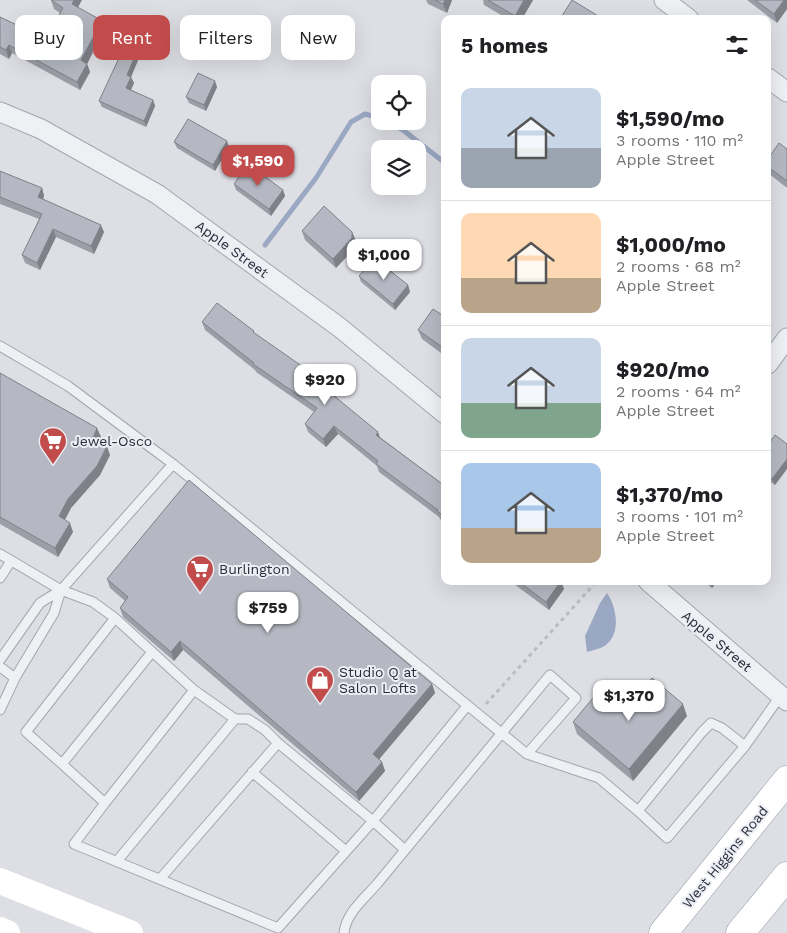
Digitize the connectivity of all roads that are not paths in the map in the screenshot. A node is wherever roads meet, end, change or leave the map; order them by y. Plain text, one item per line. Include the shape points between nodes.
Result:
1 (664, 0) edge
2 (684, 15) edge
3 (771, 80) edge
4 (787, 92) edge
5 (0, 112) edge
6 (787, 338) edge
7 (0, 346) edge
8 (771, 360) edge
9 (441, 411) edge
10 (173, 464) junction
11 (0, 554) edge
12 (11, 561) junction
13 (0, 578) edge
14 (653, 585) edge
15 (61, 590) junction
16 (114, 618) junction
17 (152, 652) junction
18 (0, 660) edge
19 (0, 667) edge
20 (16, 678) junction
21 (194, 690) junction
22 (784, 698) edge
23 (467, 706) junction
24 (0, 710) edge
25 (235, 719) junction
26 (500, 734) junction
27 (278, 743) junction
28 (745, 746) junction
29 (527, 754) junction
30 (62, 764) junction
31 (252, 772) junction
32 (787, 780) edge
33 (105, 803) junction
34 (638, 811) junction
35 (373, 821) junction
36 (405, 850) junction
37 (346, 851) junction
38 (117, 861) junction
39 (787, 876) edge
40 (160, 879) junction
41 (0, 881) edge
42 (0, 930) edge
43 (7, 933) edge
44 (130, 933) edge
45 (344, 933) edge
46 (663, 933) edge
47 (740, 933) edge

1 - 2 street
3 - 4 street
5 - 9 street, Apple Street via 41,129 157,194 339,327
6 - 8 street
7 - 10 lane via 68,386
10 - 15 lane
10 - 23 lane
11 - 12 lane
12 - 13 lane
12 - 15 lane
14 - 22 street, Apple Street
15 - 16 lane via 93,602
15 - 18 lane via 40,603
15 - 20 lane via 54,613
16 - 17 lane
16 - 30 lane via 26,732
17 - 21 lane
17 - 30 lane
19 - 20 lane
20 - 24 lane
21 - 25 lane
21 - 33 lane
22 - 28 lane
23 - 26 lane
23 - 35 lane
25 - 27 lane via 248,719
25 - 38 lane
26 - 29 lane
26 - 29 lane via 550,675 576,698
26 - 36 lane
27 - 31 lane
27 - 35 lane
28 - 34 lane via 711,723
28 - 34 lane via 667,838
29 - 34 lane via 599,778
30 - 33 lane
31 - 37 lane
31 - 40 lane
32 - 46 main road, West Higgins Road
33 - 38 lane via 74,844
35 - 36 lane
35 - 37 lane
36 - 45 lane via 356,908 345,924
37 - 40 lane via 278,928
38 - 40 lane
39 - 47 main road
41 - 44 main road
42 - 43 main road

